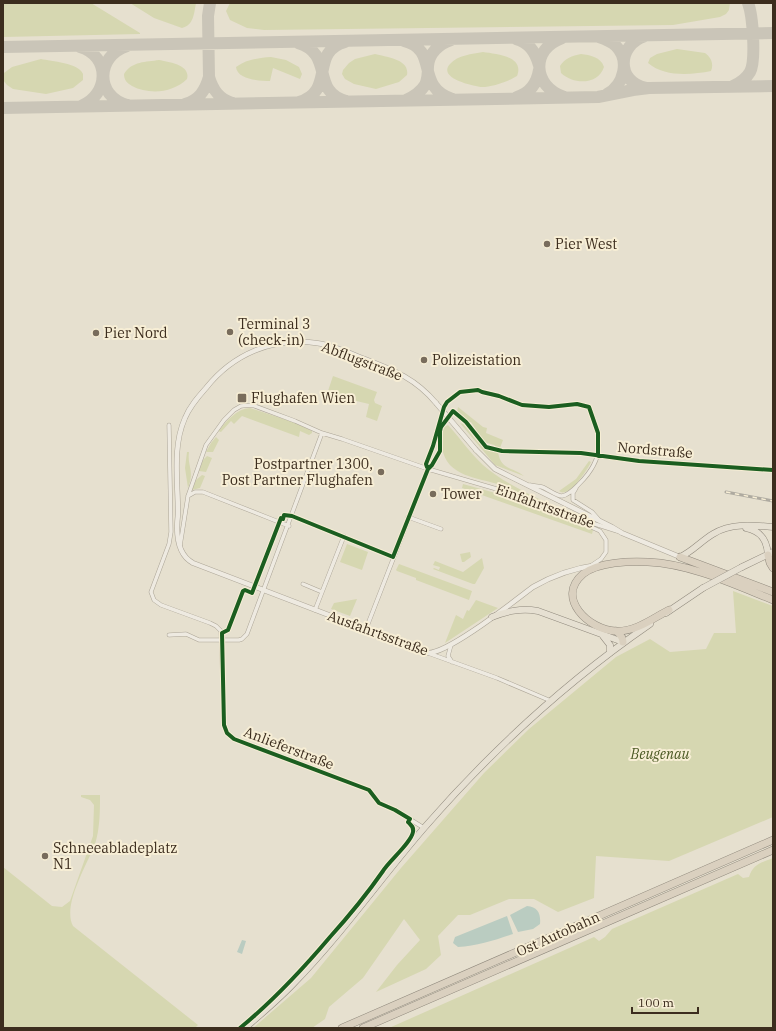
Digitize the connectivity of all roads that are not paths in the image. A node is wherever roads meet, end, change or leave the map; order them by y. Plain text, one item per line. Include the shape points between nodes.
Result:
1 (577, 404) dead end
2 (169, 424) dead end
3 (322, 433) junction
4 (598, 456) junction
5 (428, 469) junction
6 (773, 470) edge
7 (527, 485) junction
8 (578, 486) junction
9 (188, 496) junction
10 (292, 516) junction
11 (408, 517) junction
12 (576, 518) junction
13 (600, 521) junction
14 (289, 526) junction
15 (736, 526) junction
16 (773, 527) edge
17 (441, 530) dead end
18 (622, 533) junction
19 (344, 536) junction
20 (180, 547) junction
21 (770, 554) edge
22 (393, 557) junction
23 (680, 557) junction
24 (616, 563) junction
25 (592, 565) junction
26 (773, 568) edge
27 (303, 584) dead end
28 (263, 591) junction
29 (322, 592) junction
30 (773, 592) edge
31 (773, 600) edge
32 (315, 610) junction
33 (669, 610) junction
34 (492, 617) junction
35 (366, 629) junction
36 (616, 631) junction
37 (169, 635) dead end
38 (604, 636) junction
39 (222, 640) junction
40 (623, 642) junction
41 (451, 645) junction
42 (428, 653) junction
43 (610, 653) junction
44 (453, 663) junction
45 (551, 701) junction
46 (424, 828) junction
47 (773, 840) edge
48 (773, 850) edge
49 (245, 1028) edge
50 (342, 1028) edge
51 (363, 1028) edge

1 - 4 street, Nordstraße via 589,407 598,433
2 - 39 street via 171,532 151,592 157,603 220,629
3 - 5 street, Einfahrtsstraße
3 - 9 street, Einfahrtsstraße via 252,405 241,406 224,420 206,445
3 - 10 street
4 - 6 street, Nordstraße
4 - 8 street via 592,469
5 - 11 street
5 - 12 street, Einfahrtsstraße via 507,492
7 - 8 street via 542,487 561,496
7 - 13 street, Abflugstraße
7 - 20 street, Abflugstraße, bridge via 495,469 416,383 403,375 323,344 284,343 245,354 214,378 193,403 183,423 177,454
8 - 13 street via 573,493 573,500 592,512
9 - 14 street via 194,492 203,492
9 - 20 street, Einfahrtsstraße
10 - 14 street
10 - 19 street
11 - 17 street
11 - 22 street
12 - 18 street, Einfahrtsstraße
12 - 25 street via 600,531 606,540 606,552
13 - 18 street, Abflugstraße
14 - 28 street
15 - 16 main road
15 - 21 main road via 752,530 763,537
15 - 23 main road via 716,532
18 - 23 street, Einfahrtsstraße
19 - 22 street
19 - 29 street
20 - 28 street, Ausfahrtsstraße via 185,557 193,563
21 - 26 highway
21 - 33 main road, bridge via 703,588
22 - 35 street
23 - 30 highway
24 - 25 street, Ausfahrtsstraße
24 - 31 highway via 648,562 677,566
24 - 36 highway via 584,573 578,579 573,593 575,606 584,619 602,628
25 - 34 street, Ausfahrtsstraße via 545,580
27 - 29 street
28 - 32 street, Ausfahrtsstraße
28 - 39 street via 247,634 242,639
29 - 32 street
32 - 35 street, Ausfahrtsstraße
33 - 36 highway via 637,627
33 - 40 main road
34 - 38 main road via 516,609 528,609
34 - 41 street, Ausfahrtsstraße
35 - 42 street, Ausfahrtsstraße
36 - 40 highway
37 - 39 street via 186,634 199,640
38 - 40 main road
38 - 43 main road via 610,645
39 - 46 street, Anlieferstraße via 224,725 227,733 234,739 369,790 378,803
40 - 43 main road
41 - 42 street, Ausfahrtsstraße via 436,653
41 - 44 street via 448,656
42 - 44 street
43 - 45 main road
44 - 45 street
45 - 46 main road via 499,749
46 - 49 main road via 316,959 275,1002
47 - 50 highway, Ost Autobahn
48 - 51 highway, Ost Autobahn

